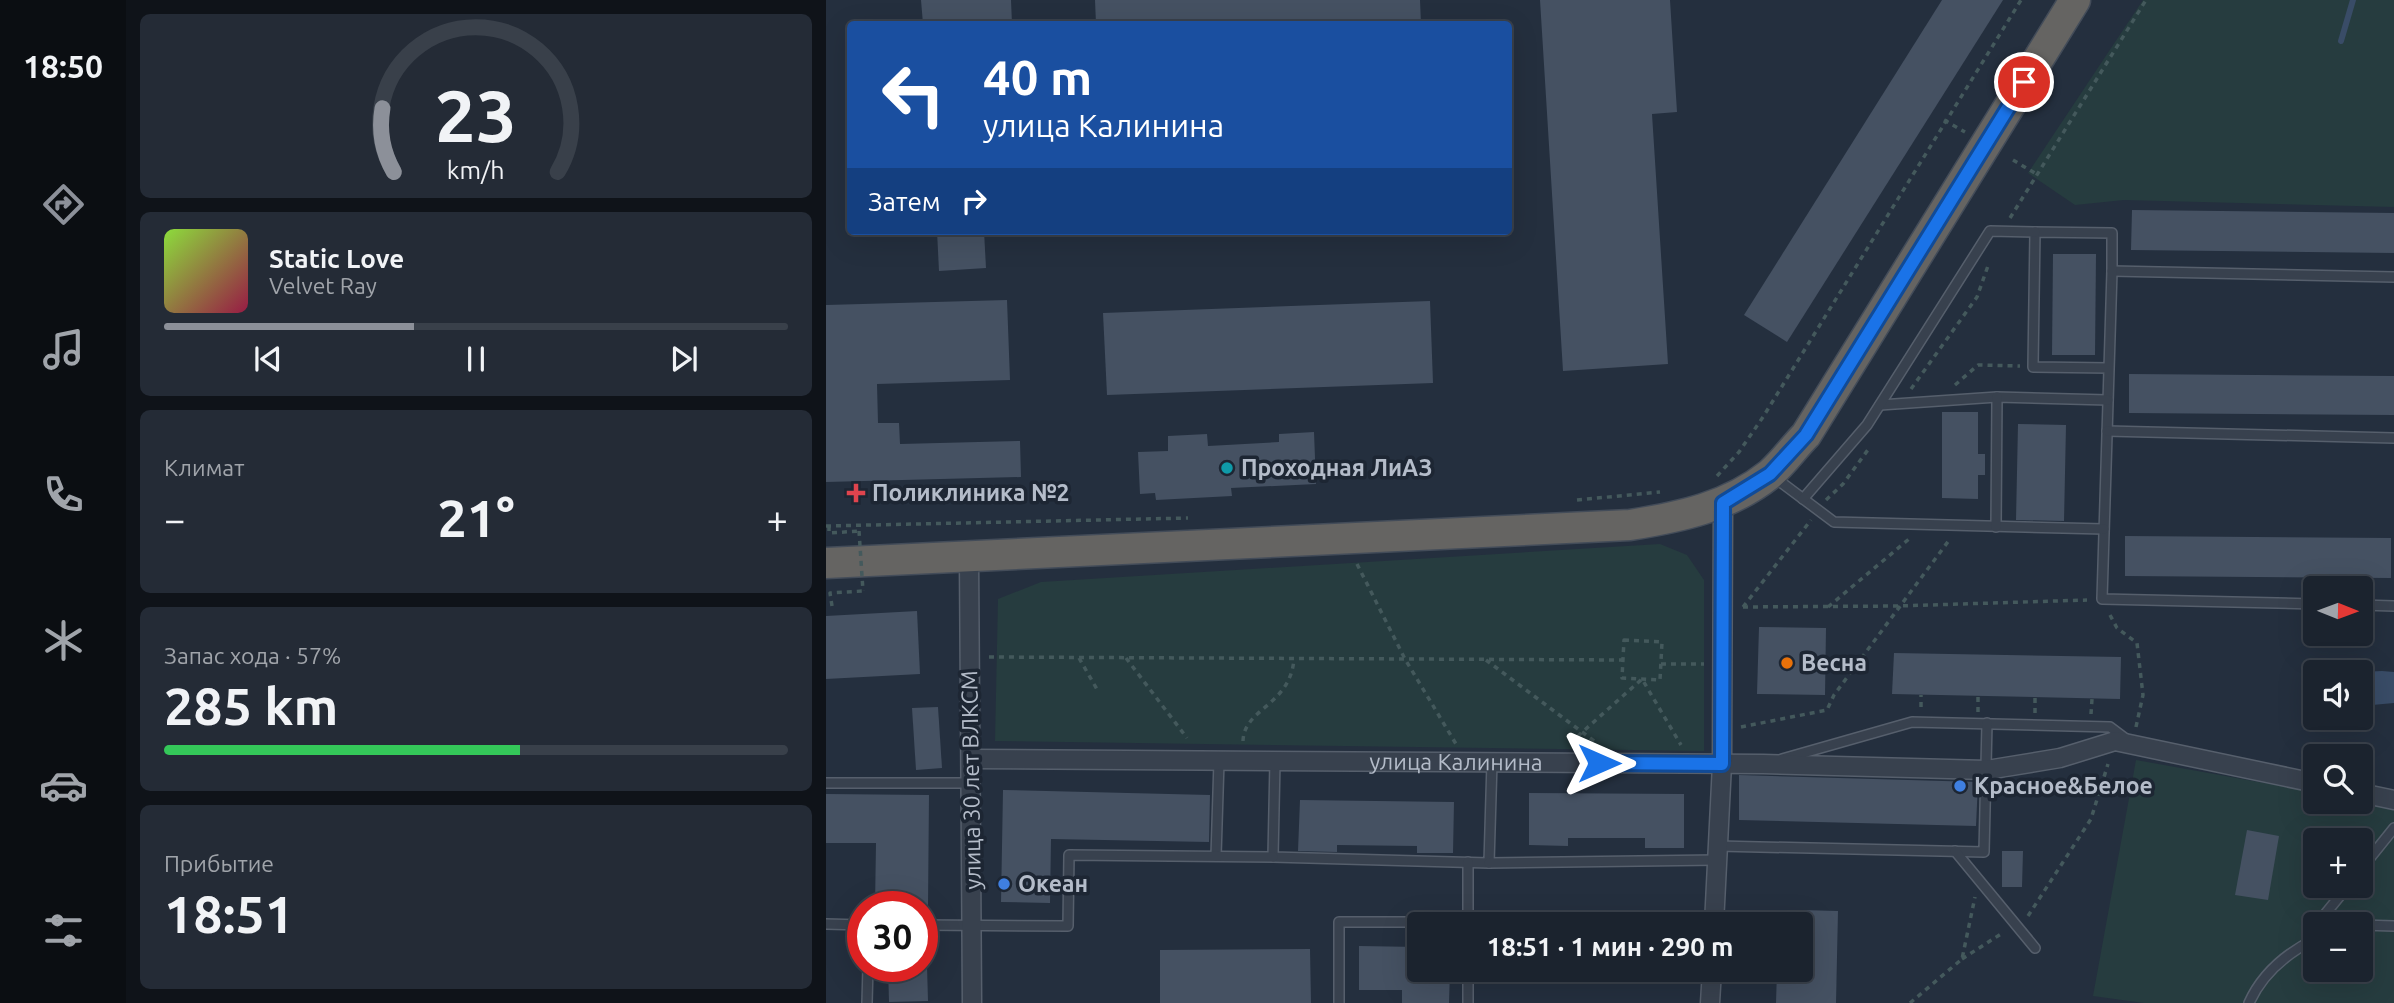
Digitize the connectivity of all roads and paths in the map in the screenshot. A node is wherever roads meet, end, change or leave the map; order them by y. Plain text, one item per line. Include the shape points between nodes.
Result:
1 (2021, 0) edge
2 (2075, 0) edge
3 (1944, 120) junction
4 (1965, 132) dead end
5 (2013, 160) dead end
6 (2038, 176) dead end
7 (2035, 232) junction
8 (2112, 271) junction
9 (2394, 277) edge
10 (2109, 368) junction
11 (1997, 397) junction
12 (2108, 400) junction
13 (1880, 405) junction
14 (2107, 431) junction
15 (2394, 438) edge
16 (1770, 474) junction
17 (1718, 491) junction
18 (1665, 492) dead end
19 (1803, 499) junction
20 (1572, 501) dead end
21 (1194, 518) dead end
22 (827, 526) edge
23 (1996, 527) junction
24 (2104, 529) junction
25 (1796, 537) dead end
26 (1909, 539) dead end
27 (1950, 539) dead end
28 (969, 557) junction
29 (1355, 560) dead end
30 (826, 563) edge
31 (2102, 599) junction
32 (2303, 604) edge
33 (2373, 605) edge
34 (832, 606) dead end
35 (1898, 606) junction
36 (2394, 606) edge
37 (1828, 607) junction
38 (969, 656) junction
39 (1079, 658) junction
40 (1126, 658) junction
41 (1294, 659) junction
42 (1405, 659) junction
43 (1485, 659) junction
44 (1622, 660) junction
45 (1661, 664) junction
46 (1711, 664) dead end
47 (1642, 679) junction
48 (1098, 691) dead end
49 (1987, 723) junction
50 (1740, 728) dead end
51 (1582, 732) junction
52 (1186, 738) dead end
53 (2124, 743) junction
54 (1242, 747) dead end
55 (1458, 749) dead end
56 (1563, 750) dead end
57 (1605, 750) dead end
58 (1684, 750) dead end
59 (971, 759) junction
60 (1220, 761) junction
61 (1275, 761) junction
62 (1492, 762) junction
63 (1722, 764) junction
64 (1763, 764) junction
65 (1987, 770) junction
66 (2303, 780) edge
67 (826, 783) edge
68 (971, 783) junction
69 (2373, 796) edge
70 (2394, 800) edge
71 (2394, 828) edge
72 (1955, 851) junction
73 (1717, 853) junction
74 (2373, 854) edge
75 (1216, 856) junction
76 (1273, 857) junction
77 (1468, 862) junction
78 (1489, 863) junction
79 (1978, 880) junction
80 (2338, 898) edge
81 (1468, 912) edge
82 (1715, 912) edge
83 (2327, 912) edge
84 (1407, 923) edge
85 (826, 924) edge
86 (2015, 924) junction
87 (847, 925) edge
88 (938, 925) edge
89 (972, 925) junction
90 (2373, 925) edge
91 (2394, 926) edge
92 (2303, 942) edge
93 (2303, 945) edge
94 (2035, 948) dead end
95 (2298, 948) junction
96 (1962, 959) junction
97 (867, 982) edge
98 (1468, 982) edge
99 (1711, 982) edge
100 (867, 1003) edge
101 (972, 1003) edge
102 (1339, 1003) edge
103 (1468, 1003) edge
104 (1710, 1003) edge
105 (1910, 1003) edge
106 (2249, 1003) edge

1 - 3 path
2 - 16 highway via 1806,435
3 - 4 path
3 - 17 path
5 - 6 path
7 - 8 lane via 2112,233
7 - 10 lane via 2033,367
7 - 13 lane via 1990,231
8 - 9 lane
8 - 10 lane
10 - 12 lane
11 - 12 lane
11 - 13 lane
11 - 23 lane
12 - 14 lane
13 - 19 lane
14 - 15 lane
14 - 24 lane
16 - 17 highway
16 - 19 lane
17 - 28 highway via 1678,518 1630,525
17 - 63 street
18 - 20 path
19 - 23 lane via 1834,522
21 - 22 path
22 - 34 path, bridge via 829,533 859,531 863,591 830,593
23 - 24 lane
24 - 31 lane
25 - 37 path via 1743,607
26 - 37 path
27 - 35 path
28 - 30 highway
28 - 38 street, улица 30 лет ВЛКСМ
29 - 42 path
31 - 32 lane
31 - 35 path
31 - 53 path via 2116,628 2137,643 2143,695
33 - 36 lane
35 - 37 path
35 - 50 path via 1827,710
38 - 39 path
38 - 59 street, улица 30 лет ВЛКСМ
39 - 40 path
39 - 48 path
40 - 41 path
40 - 52 path
41 - 42 path
41 - 54 path via 1293,676 1248,723
42 - 43 path
42 - 55 path
43 - 44 path
43 - 51 path
44 - 45 path via 1624,640 1662,642
44 - 47 path via 1622,678
45 - 46 path
45 - 47 path via 1660,680
47 - 51 path
47 - 58 path
49 - 53 lane via 2109,727
49 - 64 lane via 1912,722
49 - 65 lane
51 - 56 path
51 - 57 path
53 - 65 street, улица Калинина
53 - 66 street
53 - 86 path via 2091,818 2032,913
59 - 60 street, улица Калинина
59 - 68 street, улица 30 лет ВЛКСМ
60 - 61 street, улица Калинина
60 - 75 lane
61 - 62 street, улица Калинина
61 - 76 lane
62 - 63 street, улица Калинина
62 - 78 lane
63 - 64 street, улица Калинина
63 - 73 street
64 - 65 street, улица Калинина
65 - 72 lane via 1984,852
67 - 68 lane
68 - 89 street, улица 30 лет ВЛКСМ
69 - 70 street
71 - 74 lane
72 - 73 lane
72 - 79 lane
73 - 78 lane
73 - 82 street
75 - 76 lane
75 - 89 lane via 1069,855 1068,926
76 - 77 lane
77 - 78 lane
77 - 81 lane
79 - 86 lane
79 - 96 path
80 - 83 lane
84 - 102 lane via 1339,922
85 - 87 lane
86 - 94 lane
86 - 96 path
88 - 89 lane
89 - 101 street, улица 30 лет ВЛКСМ
90 - 91 lane
92 - 95 lane
93 - 95 lane
95 - 106 lane via 2271,970
96 - 105 path
97 - 100 lane
98 - 103 lane
99 - 104 street

